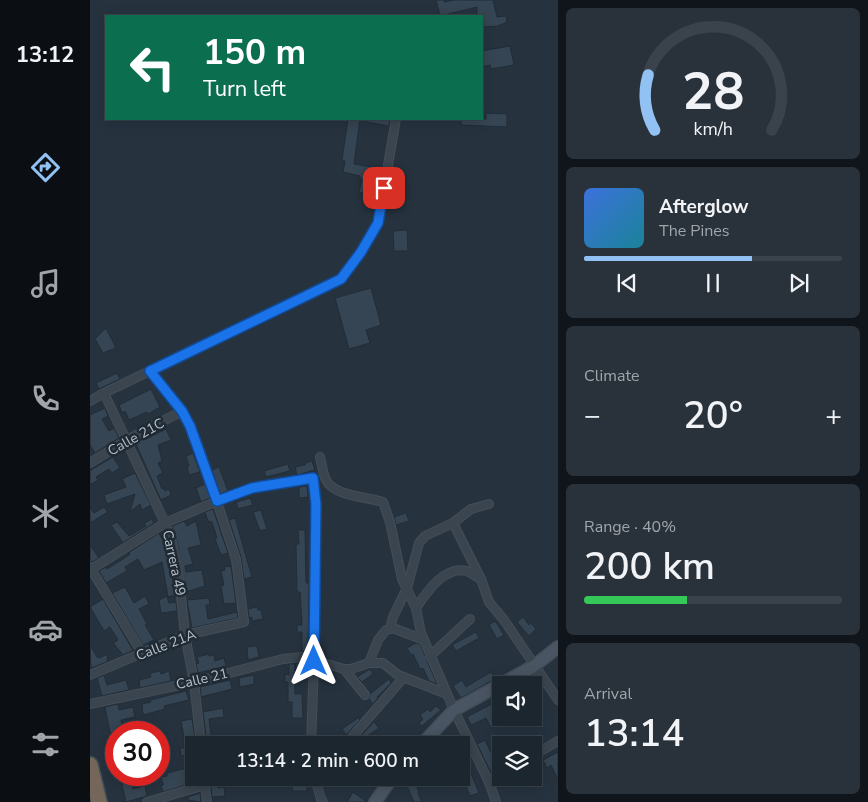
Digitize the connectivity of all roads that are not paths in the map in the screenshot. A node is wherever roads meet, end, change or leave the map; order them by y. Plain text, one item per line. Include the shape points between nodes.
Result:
1 (396, 120) edge
2 (150, 371) junction
3 (90, 390) edge
4 (97, 397) edge
5 (182, 411) junction
6 (127, 440) junction
7 (320, 457) dead end
8 (90, 463) edge
9 (217, 501) junction
10 (488, 504) dead end
11 (165, 523) junction
12 (453, 523) junction
13 (91, 569) edge
14 (481, 579) junction
15 (407, 588) junction
16 (416, 608) junction
17 (470, 620) dead end
18 (390, 629) junction
19 (185, 635) junction
20 (424, 640) junction
21 (558, 647) edge
22 (142, 654) junction
23 (430, 656) junction
24 (314, 661) junction
25 (369, 663) junction
26 (534, 666) junction
27 (344, 669) junction
28 (90, 676) edge
29 (404, 677) junction
30 (194, 682) junction
31 (90, 694) edge
32 (447, 694) junction
33 (365, 695) dead end
34 (558, 700) edge
35 (91, 704) edge
36 (454, 710) junction
37 (199, 736) edge
38 (310, 736) edge
39 (353, 736) edge
40 (429, 736) edge
41 (558, 741) edge
42 (542, 750) edge
43 (90, 764) edge
44 (492, 780) edge
45 (489, 782) junction
46 (191, 786) edge
47 (205, 786) edge
48 (317, 786) edge
49 (386, 786) edge
50 (99, 802) edge
51 (147, 802) edge
52 (207, 802) edge
53 (323, 802) edge
54 (375, 802) edge
55 (496, 802) edge

1 - 2 street via 378,223 341,279
2 - 4 street
2 - 5 street
3 - 4 street, Carrera 49
4 - 6 street, Carrera 49
5 - 6 street, Calle 21C
5 - 9 street
6 - 8 street, Calle 21C
6 - 11 street, Carrera 49
7 - 15 street via 326,480 332,488 383,502
9 - 11 street
9 - 19 street, Calle 21A via 236,559 244,622
9 - 24 street via 252,488 313,478 316,504
10 - 12 street via 471,509
11 - 13 street
11 - 19 street, Carrera 49 via 179,577
12 - 14 street
12 - 15 street via 425,536 419,543
13 - 22 street
14 - 16 street via 466,571 452,572 425,593
14 - 26 street via 489,602
15 - 16 street
15 - 18 street via 392,617
16 - 20 street
17 - 23 street
18 - 20 street
18 - 25 street via 378,640
19 - 22 street, Calle 21A
19 - 30 street, Carrera 49
20 - 23 street
21 - 26 street
22 - 28 street, Calle 21A
23 - 32 street
24 - 27 street, Calle 21
24 - 30 street, Calle 21 via 283,659
24 - 38 street
25 - 27 street
25 - 29 street via 383,663
26 - 34 street
26 - 36 street
27 - 33 street
29 - 32 street
29 - 39 street
30 - 35 street, Calle 21
30 - 37 street, Carrera 49
31 - 35 street
32 - 36 street
36 - 40 street
36 - 45 street
41 - 42 street
43 - 50 highway
44 - 45 street
45 - 55 street
46 - 51 street
47 - 52 street
48 - 53 street
49 - 54 street

